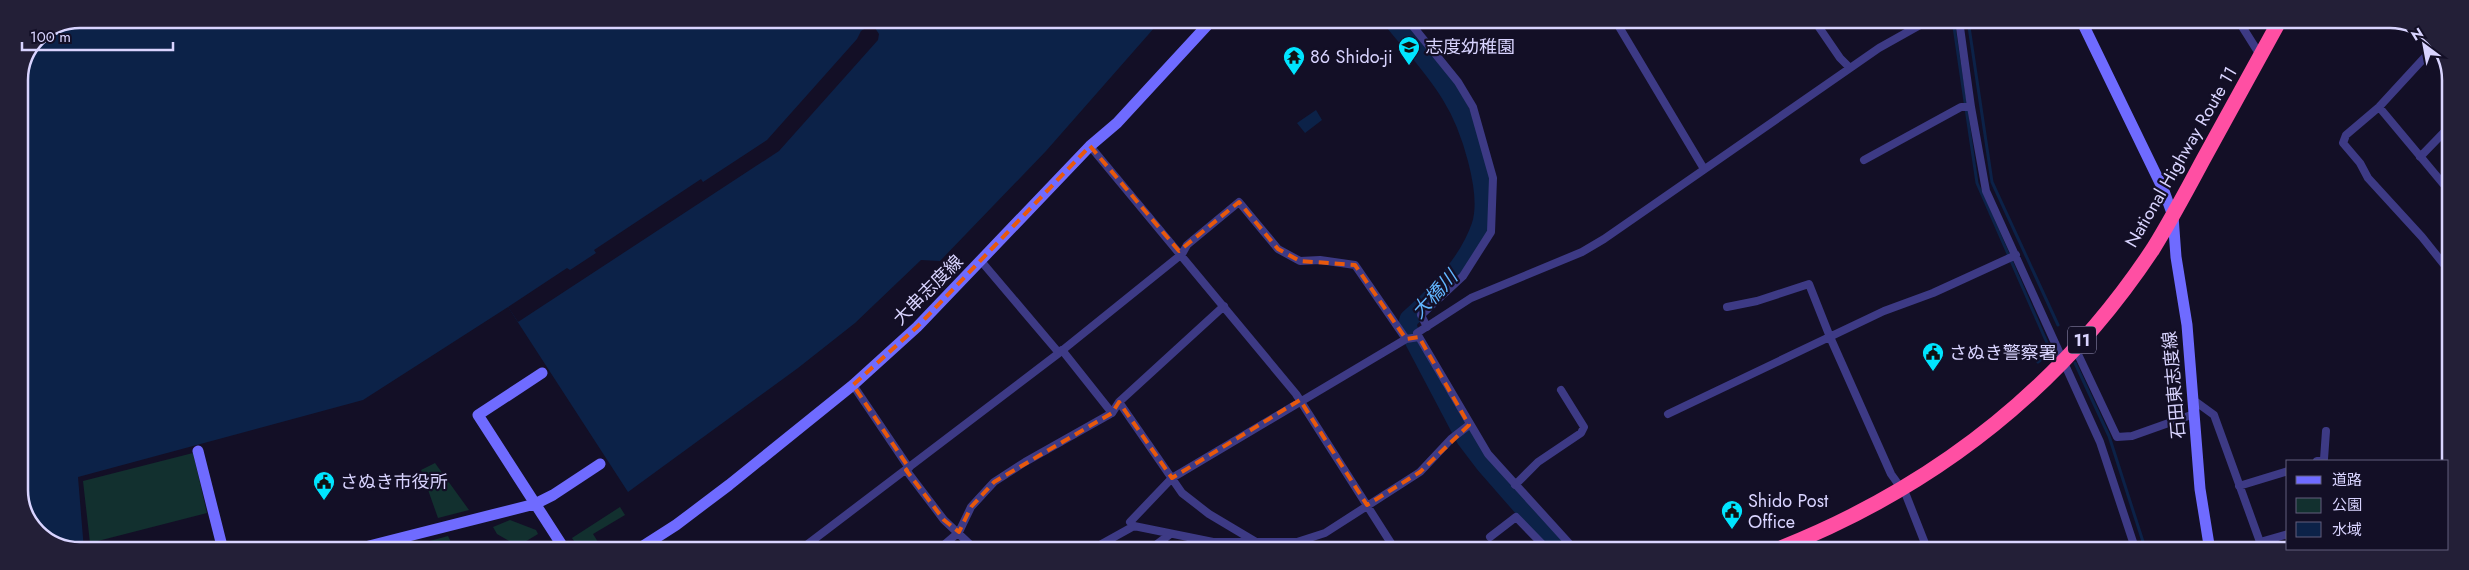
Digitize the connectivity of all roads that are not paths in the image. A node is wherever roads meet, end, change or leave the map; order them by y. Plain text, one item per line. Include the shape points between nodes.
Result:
1 (1205, 28) edge
2 (1414, 28) edge
3 (1620, 28) edge
4 (1819, 28) edge
5 (1916, 28) edge
6 (1960, 28) edge
7 (2085, 28) edge
8 (2243, 28) edge
9 (2275, 28) edge
10 (2432, 49) edge
11 (2260, 55) junction
12 (1850, 68) junction
13 (1971, 107) junction
14 (2379, 107) junction
15 (2441, 135) edge
16 (1090, 146) junction
17 (2420, 157) junction
18 (1864, 160) dead end
19 (1704, 169) junction
20 (2441, 182) edge
21 (2173, 216) junction
22 (1182, 254) junction
23 (2016, 256) junction
24 (981, 261) junction
25 (2441, 261) edge
26 (1224, 306) junction
27 (1727, 307) dead end
28 (1427, 327) junction
29 (1419, 337) junction
30 (1830, 337) junction
31 (1406, 340) junction
32 (2075, 348) junction
33 (1061, 351) junction
34 (2063, 362) junction
35 (542, 373) dead end
36 (853, 386) junction
37 (1561, 390) dead end
38 (2192, 399) junction
39 (1300, 400) junction
40 (1119, 402) junction
41 (1112, 413) junction
42 (1668, 414) dead end
43 (2194, 414) junction
44 (1469, 425) junction
45 (2326, 431) dead end
46 (198, 451) dead end
47 (2320, 460) edge
48 (600, 464) dead end
49 (907, 469) junction
50 (2286, 472) edge
51 (1172, 478) junction
52 (1515, 484) junction
53 (2239, 486) junction
54 (1903, 489) junction
55 (535, 504) junction
56 (1368, 505) junction
57 (1134, 526) junction
58 (959, 532) junction
59 (1169, 535) junction
60 (2286, 535) edge
61 (1490, 537) dead end
62 (221, 542) edge
63 (385, 542) edge
64 (560, 542) edge
65 (650, 542) edge
66 (811, 542) edge
67 (947, 542) edge
68 (970, 542) edge
69 (1105, 542) edge
70 (1160, 542) edge
71 (1256, 542) junction
72 (1391, 542) edge
73 (1540, 542) edge
74 (1568, 542) edge
75 (1793, 542) edge
76 (1924, 542) edge
77 (2133, 542) edge
78 (2209, 542) edge
79 (2260, 542) edge
80 (2260, 542) edge

1 - 16 main road, 大串志度線 via 1117,123
2 - 28 street via 1458,82 1473,107 1494,178 1491,232 1463,276 1421,315
3 - 19 street
4 - 12 street
5 - 12 street
6 - 13 street
7 - 21 main road, 石田東志度線 via 2161,184
8 - 11 street
9 - 11 highway, National Highway Route 11 / 11
10 - 14 street
11 - 21 highway, National Highway Route 11 / 11
12 - 19 street
13 - 18 street via 1961,107
13 - 23 street via 1986,191
14 - 17 street
14 - 25 street via 2346,136 2343,143 2368,178
15 - 17 street
16 - 22 street
16 - 24 main road, 大串志度線
17 - 20 street
19 - 28 street via 1625,226 1582,252 1472,298
21 - 32 highway, National Highway Route 11 / 11 via 2141,266
21 - 38 main road, 石田東志度線
22 - 26 street
22 - 31 street via 1187,245 1239,202 1278,249 1300,261 1355,265
22 - 33 street
23 - 30 street
23 - 34 street
24 - 33 street
24 - 36 main road, 大串志度線 via 917,327
26 - 39 street
26 - 40 street
27 - 30 street via 1809,284
28 - 29 street via 1417,333
29 - 31 street
29 - 44 street
30 - 42 street
30 - 54 street via 1892,474
31 - 39 street
32 - 34 highway, National Highway Route 11 / 11
32 - 43 street via 2117,437 2132,436
33 - 41 street
33 - 49 street
34 - 54 highway, National Highway Route 11 / 11 via 1999,422 1938,468
34 - 77 street via 2100,442
35 - 55 main road via 478,415
36 - 49 street
36 - 65 main road, 大串志度線 via 676,526
37 - 52 street via 1584,427 1581,433 1538,462
38 - 43 main road, 石田東志度線
38 - 53 street via 2214,415
39 - 51 street
39 - 56 street
40 - 41 street
40 - 51 street
41 - 58 street via 994,482 971,507
43 - 78 main road, 石田東志度線 via 2200,489
44 - 52 street via 1488,454
44 - 56 street via 1420,472
45 - 47 street via 2324,459
46 - 62 main road
48 - 55 main road
49 - 58 street via 944,520
49 - 66 street
50 - 53 street
51 - 57 street via 1130,522
51 - 71 street via 1182,493 1209,514
52 - 74 street
53 - 79 street
54 - 75 highway, National Highway Route 11 / 11 via 1853,516
54 - 76 street
55 - 63 main road
55 - 64 main road
56 - 71 street via 1325,533 1297,542
56 - 72 street
57 - 59 street
57 - 69 street
58 - 67 street
58 - 68 street
59 - 70 street
59 - 71 street via 1214,542
60 - 80 street
61 - 73 street via 1516,517

